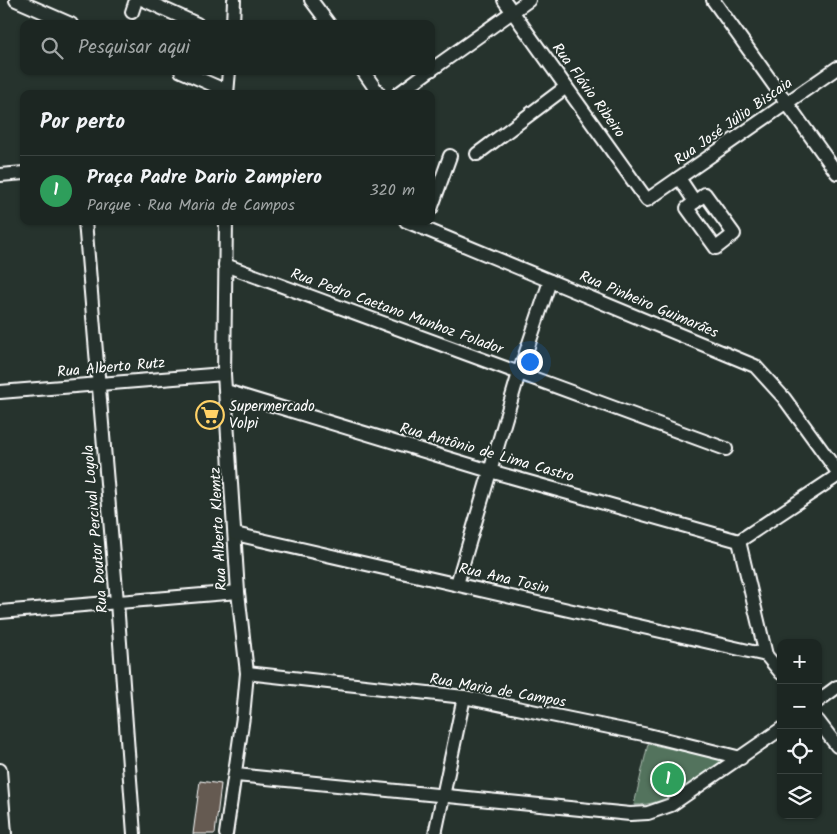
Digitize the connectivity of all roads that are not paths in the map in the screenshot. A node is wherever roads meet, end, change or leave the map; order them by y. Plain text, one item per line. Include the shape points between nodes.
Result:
1 (16, 0) edge
2 (144, 0) edge
3 (234, 0) edge
4 (311, 0) edge
5 (504, 0) edge
6 (529, 0) edge
7 (713, 0) edge
8 (512, 12) junction
9 (62, 20) edge
10 (188, 20) edge
11 (233, 20) edge
12 (326, 20) edge
13 (435, 67) edge
14 (837, 68) edge
15 (190, 75) edge
16 (229, 75) edge
17 (366, 75) edge
18 (424, 75) edge
19 (566, 87) junction
20 (223, 90) edge
21 (227, 90) edge
22 (376, 90) edge
23 (404, 90) edge
24 (787, 104) junction
25 (477, 154) dead end
26 (450, 156) dead end
27 (20, 173) edge
28 (837, 173) edge
29 (0, 174) edge
30 (678, 178) junction
31 (435, 198) edge
32 (647, 200) joint
33 (696, 202) dead end
34 (85, 225) edge
35 (226, 225) edge
36 (425, 225) edge
37 (225, 266) junction
38 (550, 281) junction
39 (519, 373) junction
40 (224, 374) junction
41 (99, 384) junction
42 (226, 391) junction
43 (0, 392) edge
44 (726, 449) dead end
45 (490, 471) junction
46 (837, 471) edge
47 (837, 476) edge
48 (235, 534) junction
49 (739, 541) junction
50 (457, 584) junction
51 (238, 592) junction
52 (117, 602) junction
53 (0, 612) edge
54 (766, 655) junction
55 (777, 668) edge
56 (247, 673) junction
57 (837, 687) edge
58 (464, 697) junction
59 (822, 698) edge
60 (822, 726) edge
61 (777, 732) edge
62 (837, 746) edge
63 (741, 758) junction
64 (0, 770) edge
65 (236, 775) junction
66 (443, 796) junction
67 (5, 834) edge
68 (134, 834) edge
69 (226, 834) edge
70 (435, 834) edge

1 - 9 street
2 - 10 street
3 - 11 street
4 - 12 street
5 - 8 street, Rua Flávio Ribeiro
6 - 8 street
7 - 24 street
8 - 13 street
8 - 19 street, Rua Flávio Ribeiro
14 - 24 street, Rua José Júlio Biscaia
15 - 20 street
16 - 21 street
17 - 22 street
18 - 23 street
19 - 25 street
19 - 32 street, Rua Flávio Ribeiro
24 - 28 street
24 - 30 street, Rua José Júlio Biscaia
26 - 31 street
27 - 29 street
30 - 32 street, Rua José Júlio Biscaia
30 - 33 street
34 - 41 street, Rua Doutor Percival Loyola
35 - 37 street, Rua Alberto Klemtz
36 - 38 street, Rua Pinheiro Guimarães
37 - 39 street, Rua Pedro Caetano Munhoz Folador
37 - 40 street, Rua Alberto Klemtz
38 - 39 street
38 - 46 street, Rua Pinheiro Guimarães via 755,366 784,398
39 - 44 street, Rua Pedro Caetano Munhoz Folador
39 - 45 street
40 - 41 street, Rua Alberto Rutz
40 - 42 street, Rua Alberto Klemtz
41 - 43 street, Rua Alberto Rutz
41 - 52 street, Rua Doutor Percival Loyola
42 - 45 street, Rua Antônio de Lima Castro
42 - 48 street, Rua Alberto Klemtz
45 - 49 street, Rua Antônio de Lima Castro
45 - 50 street
47 - 49 street
48 - 50 street, Rua Ana Tosin
48 - 51 street, Rua Alberto Klemtz
49 - 54 street
50 - 54 street, Rua Ana Tosin
51 - 52 street
51 - 56 street, Rua Alberto Klemtz
52 - 53 street
52 - 68 street, Rua Doutor Percival Loyola
54 - 55 street
56 - 58 street, Rua Maria de Campos
56 - 65 street, Rua Alberto Klemtz
57 - 59 street
58 - 63 street, Rua Maria de Campos
58 - 66 street
60 - 62 street
61 - 63 street
63 - 66 street via 671,805 648,812 630,814
64 - 67 street
65 - 66 street
65 - 69 street, Rua Alberto Klemtz
66 - 70 street

